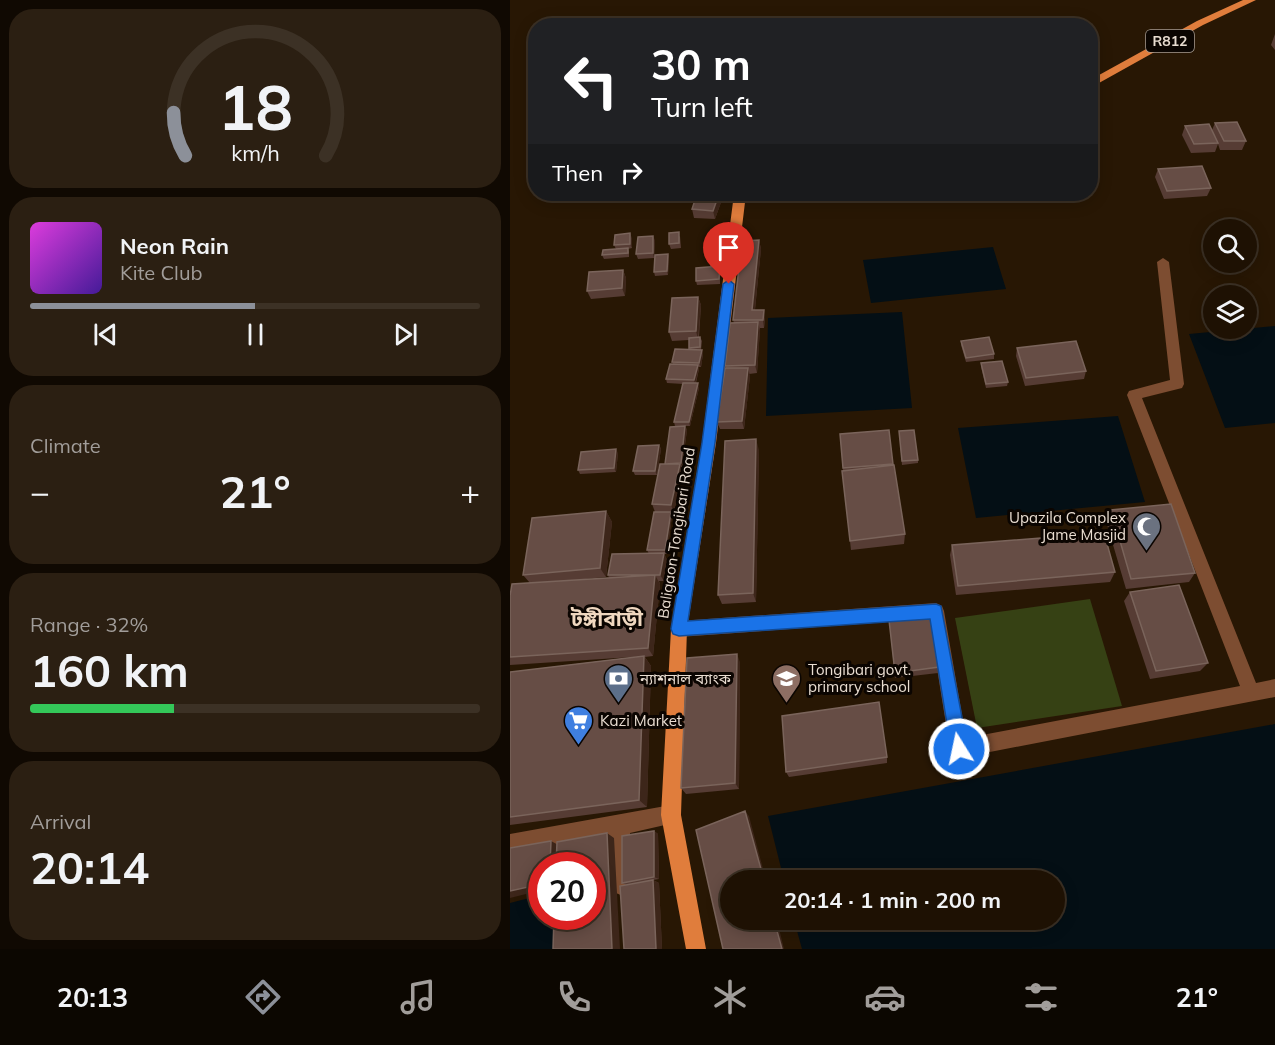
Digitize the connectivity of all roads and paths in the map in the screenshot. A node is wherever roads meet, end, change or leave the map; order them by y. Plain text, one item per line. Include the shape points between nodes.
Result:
1 (1251, 0) edge
2 (1098, 81) edge
3 (739, 201) edge
4 (1163, 262) dead end
5 (679, 629) junction
6 (1275, 688) edge
7 (1251, 693) junction
8 (671, 815) junction
9 (620, 826) junction
10 (510, 844) edge
11 (624, 904) edge
12 (696, 949) edge

1 - 2 main road, R812
3 - 5 main road, Baligaon-Tongibari Road
4 - 7 street via 1177,384 1134,395
5 - 7 street via 936,611 959,749
5 - 8 main road, Baligaon-Tongibari Road
6 - 7 street
8 - 9 street
8 - 12 main road, Baligaon-Tongibari Road
9 - 10 street
9 - 11 street

